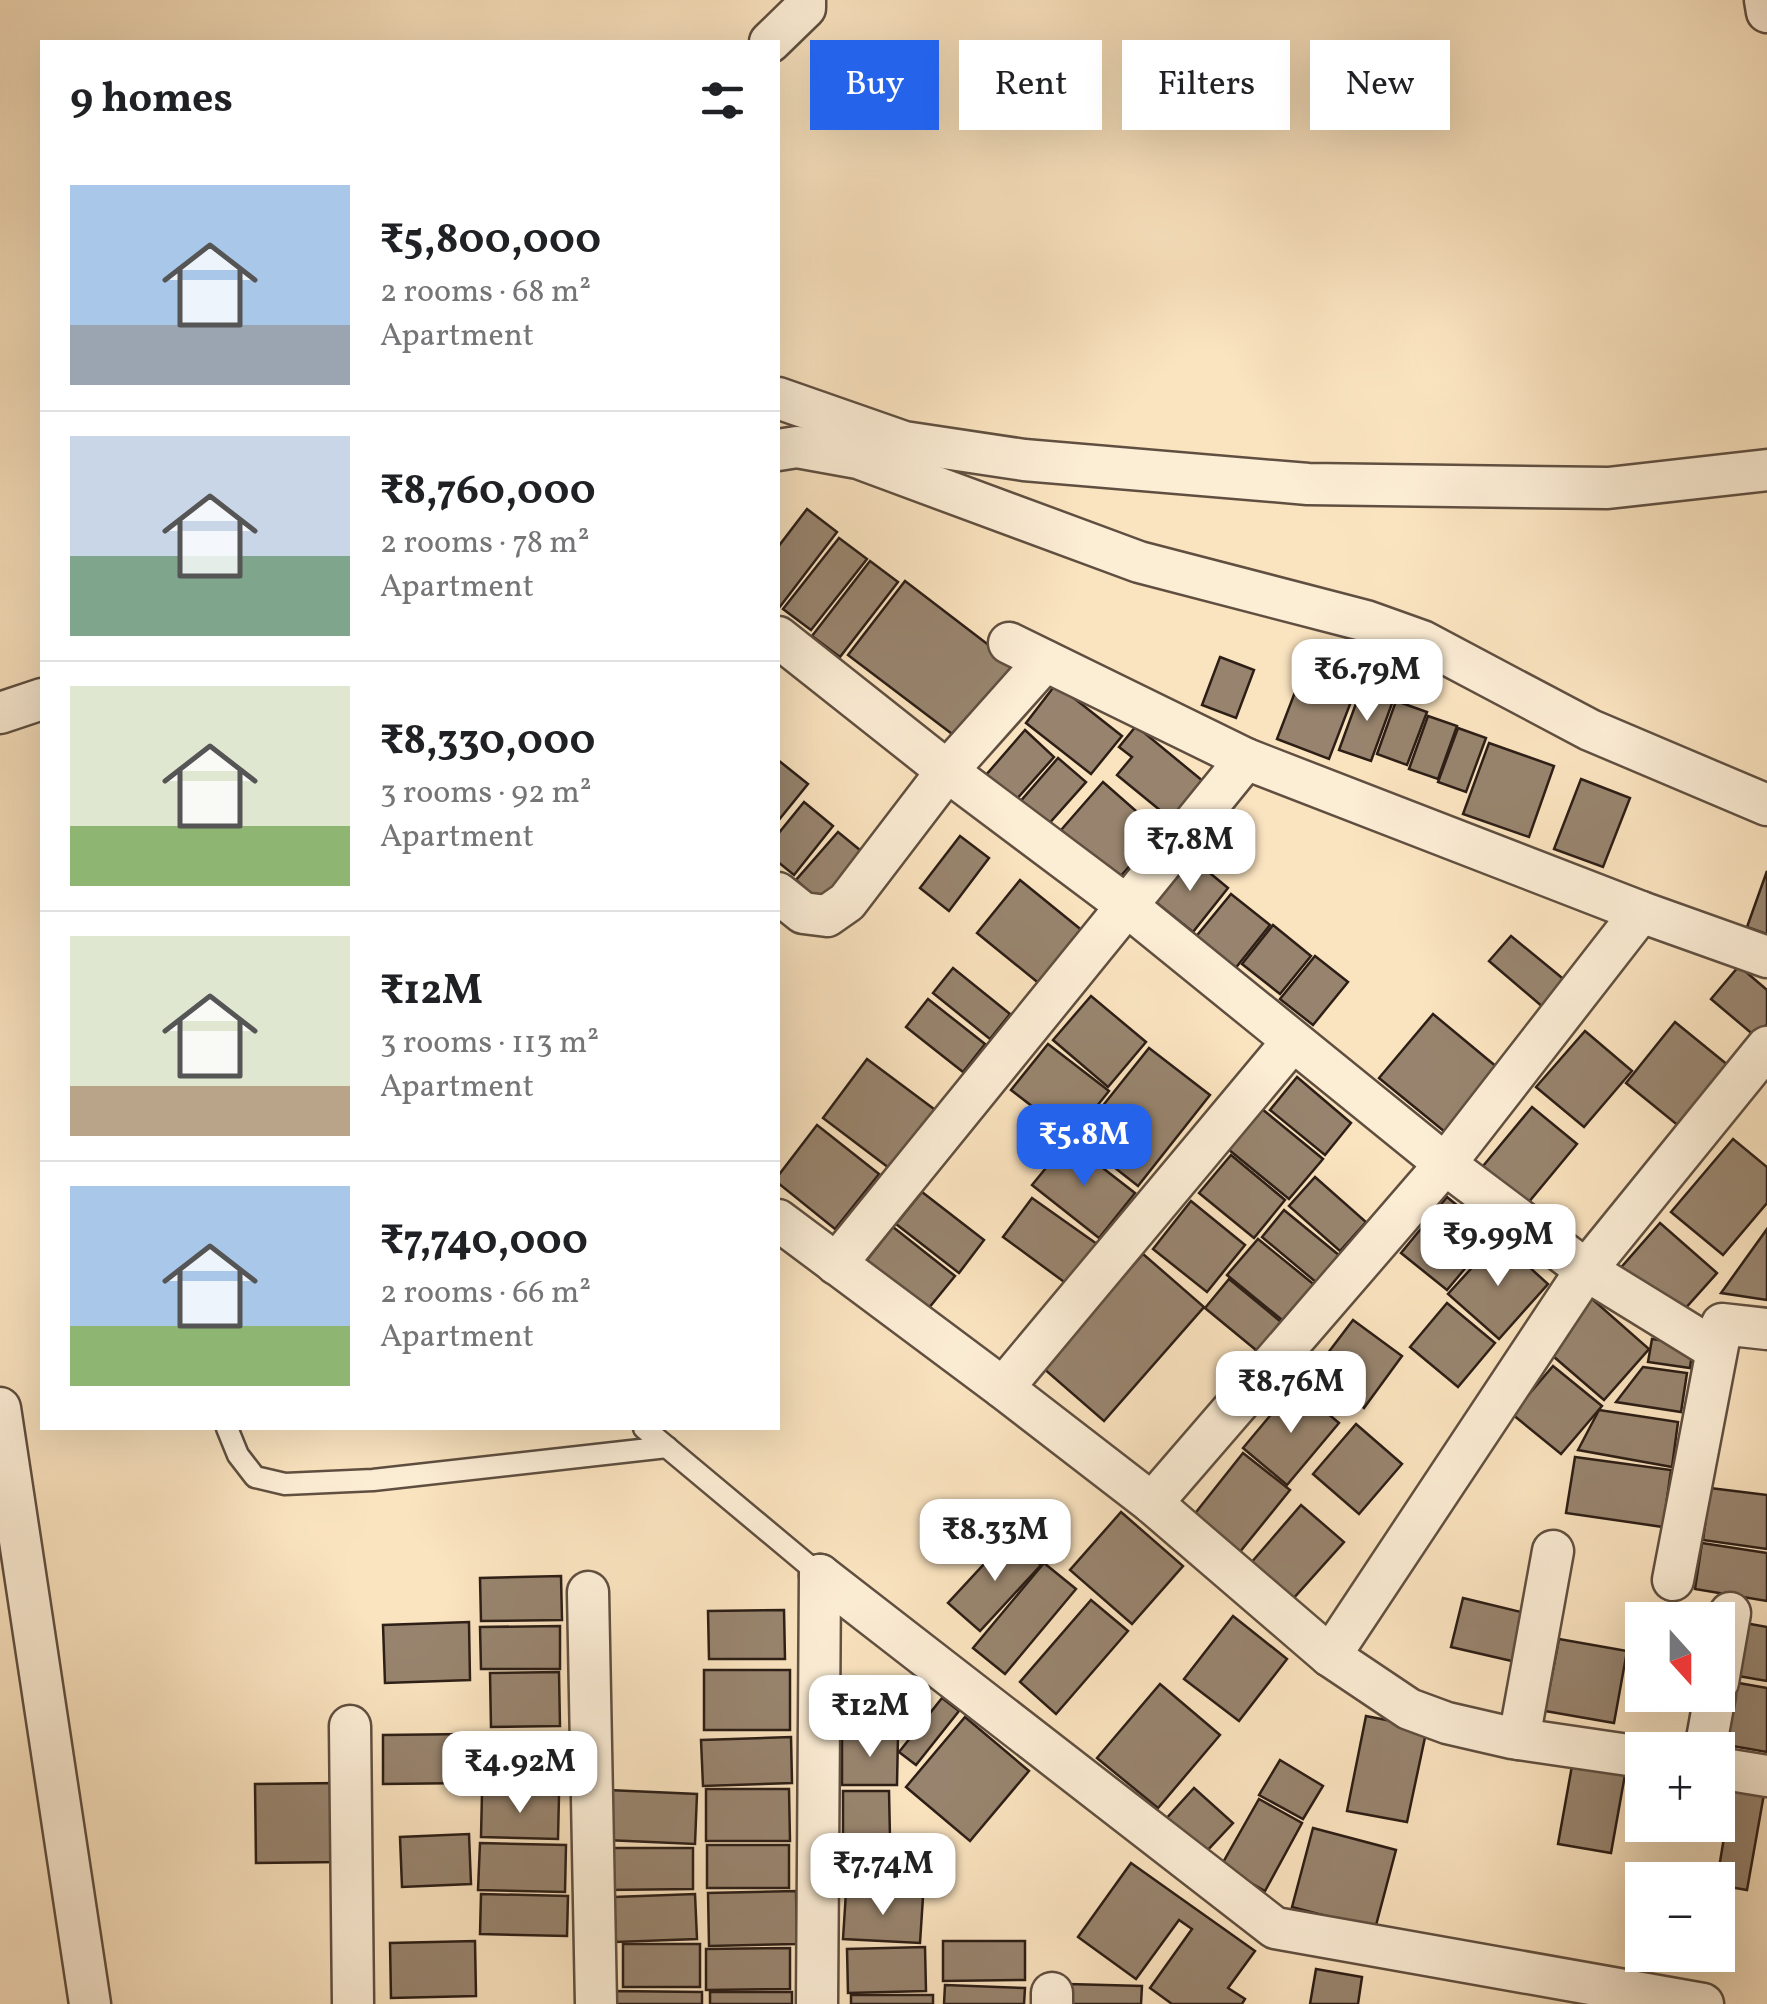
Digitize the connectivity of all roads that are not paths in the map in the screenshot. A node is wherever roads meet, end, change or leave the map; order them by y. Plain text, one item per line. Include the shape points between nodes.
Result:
1 (805, 0) edge
2 (1765, 0) edge
3 (1767, 12) edge
4 (772, 40) edge
5 (780, 399) edge
6 (780, 450) edge
7 (1767, 470) edge
8 (780, 639) edge
9 (1009, 642) dead end
10 (1046, 660) junction
11 (40, 701) edge
12 (0, 712) edge
13 (1246, 759) junction
14 (947, 770) junction
15 (1767, 804) edge
16 (780, 895) edge
17 (1128, 906) junction
18 (1641, 912) junction
19 (1767, 956) edge
20 (1292, 1042) junction
21 (1767, 1047) edge
22 (1445, 1164) junction
23 (780, 1222) edge
24 (836, 1264) junction
25 (1586, 1270) junction
26 (1767, 1330) edge
27 (1716, 1350) junction
28 (1003, 1388) junction
29 (0, 1408) edge
30 (228, 1430) edge
31 (646, 1430) edge
32 (667, 1447) junction
33 (1152, 1503) junction
34 (1553, 1551) dead end
35 (820, 1574) junction
36 (1672, 1580) dead end
37 (588, 1592) dead end
38 (1330, 1656) junction
39 (350, 1726) dead end
40 (1519, 1740) junction
41 (1625, 1754) edge
42 (1735, 1771) edge
43 (1767, 1776) edge
44 (90, 2004) edge
45 (352, 2004) edge
46 (596, 2004) edge
47 (818, 2004) edge
48 (1703, 2004) edge

1 - 4 street via 805,8
2 - 3 street
5 - 7 street via 904,442 1024,460 1308,484 1608,488
6 - 15 street via 858,458 1125,557 1422,641 1590,730
8 - 14 street
9 - 10 street
10 - 13 street
10 - 14 street
11 - 12 street
13 - 17 street
13 - 18 street
14 - 16 street via 848,902 827,916 803,913
14 - 17 street
17 - 20 street
17 - 24 street
18 - 19 street
18 - 22 street
20 - 22 street
20 - 28 street
21 - 25 street
22 - 25 street
22 - 33 street
23 - 24 street
24 - 28 street
25 - 27 street
25 - 38 street
26 - 27 street via 1722,1324
27 - 36 street
28 - 33 street
29 - 44 street
30 - 32 lane via 255,1477 285,1484
31 - 32 lane
32 - 35 lane
33 - 38 street
34 - 40 street
35 - 47 street
35 - 48 street via 1275,1928
37 - 46 street
38 - 40 street via 1409,1710
39 - 45 street
40 - 41 street
42 - 43 street

